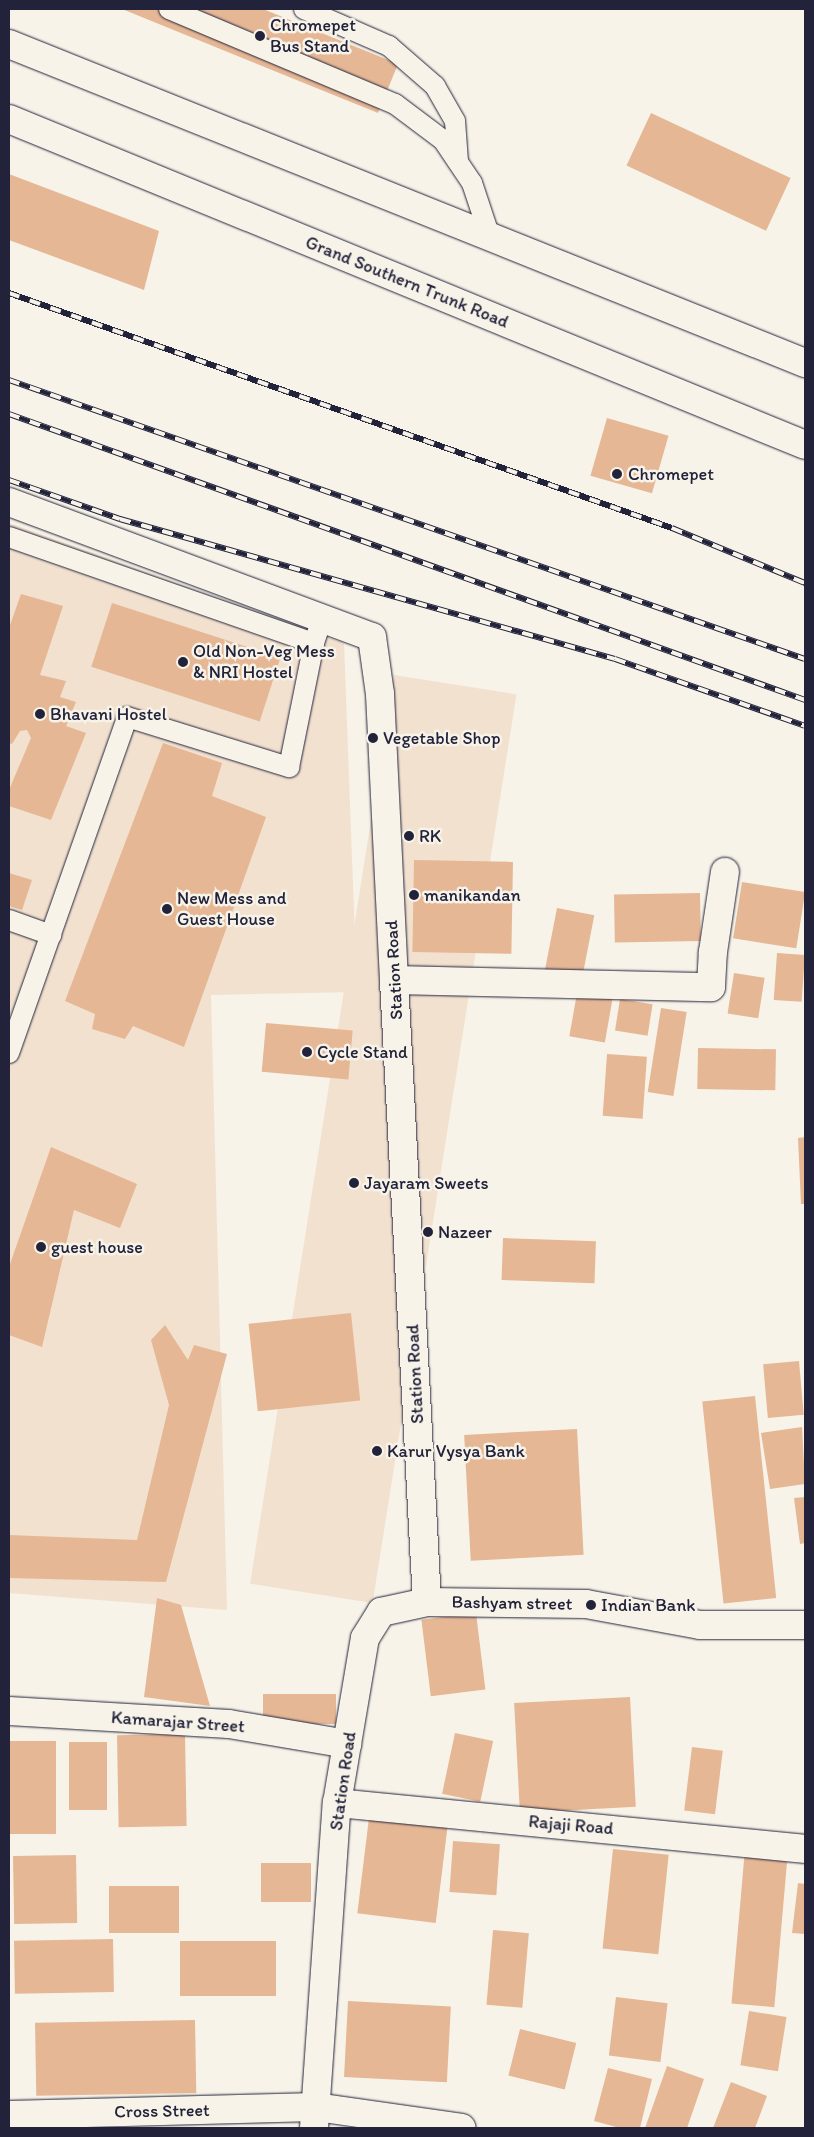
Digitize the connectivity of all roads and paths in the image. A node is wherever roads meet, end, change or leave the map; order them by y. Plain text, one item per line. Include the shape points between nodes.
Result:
1 (169, 9) edge
2 (304, 9) edge
3 (9, 44) edge
4 (9, 119) edge
5 (458, 164) junction
6 (490, 237) junction
7 (805, 363) edge
8 (805, 445) edge
9 (9, 502) edge
10 (9, 536) edge
11 (318, 630) junction
12 (725, 872) dead end
13 (9, 920) edge
14 (51, 935) junction
15 (394, 980) junction
16 (11, 1040) edge
17 (426, 1602) junction
18 (805, 1625) edge
19 (9, 1711) edge
20 (347, 1744) junction
21 (337, 1803) junction
22 (805, 1849) edge
23 (9, 2115) edge
24 (315, 2118) edge
25 (461, 2128) edge

1 - 5 lane via 396,104 443,140
2 - 5 lane via 389,46 435,86 455,121
3 - 6 street
4 - 8 street, Grand Southern Trunk Road
5 - 6 lane via 472,183
6 - 7 street
9 - 11 street
10 - 11 lane
11 - 14 lane via 289,767 127,717
11 - 15 street, Station Road via 372,637 380,694
12 - 15 street via 712,952 711,987
13 - 14 lane
14 - 16 lane
15 - 17 street, Station Road
17 - 18 street, Bashyam street via 586,1604 700,1625
17 - 20 street, Station Road via 381,1612 365,1638
19 - 20 street, Kamarajar Street via 229,1724
20 - 21 street, Station Road
21 - 22 street, Rajaji Road
21 - 24 street, Station Road
23 - 24 street, Cross Street
24 - 25 street, Cross Street

